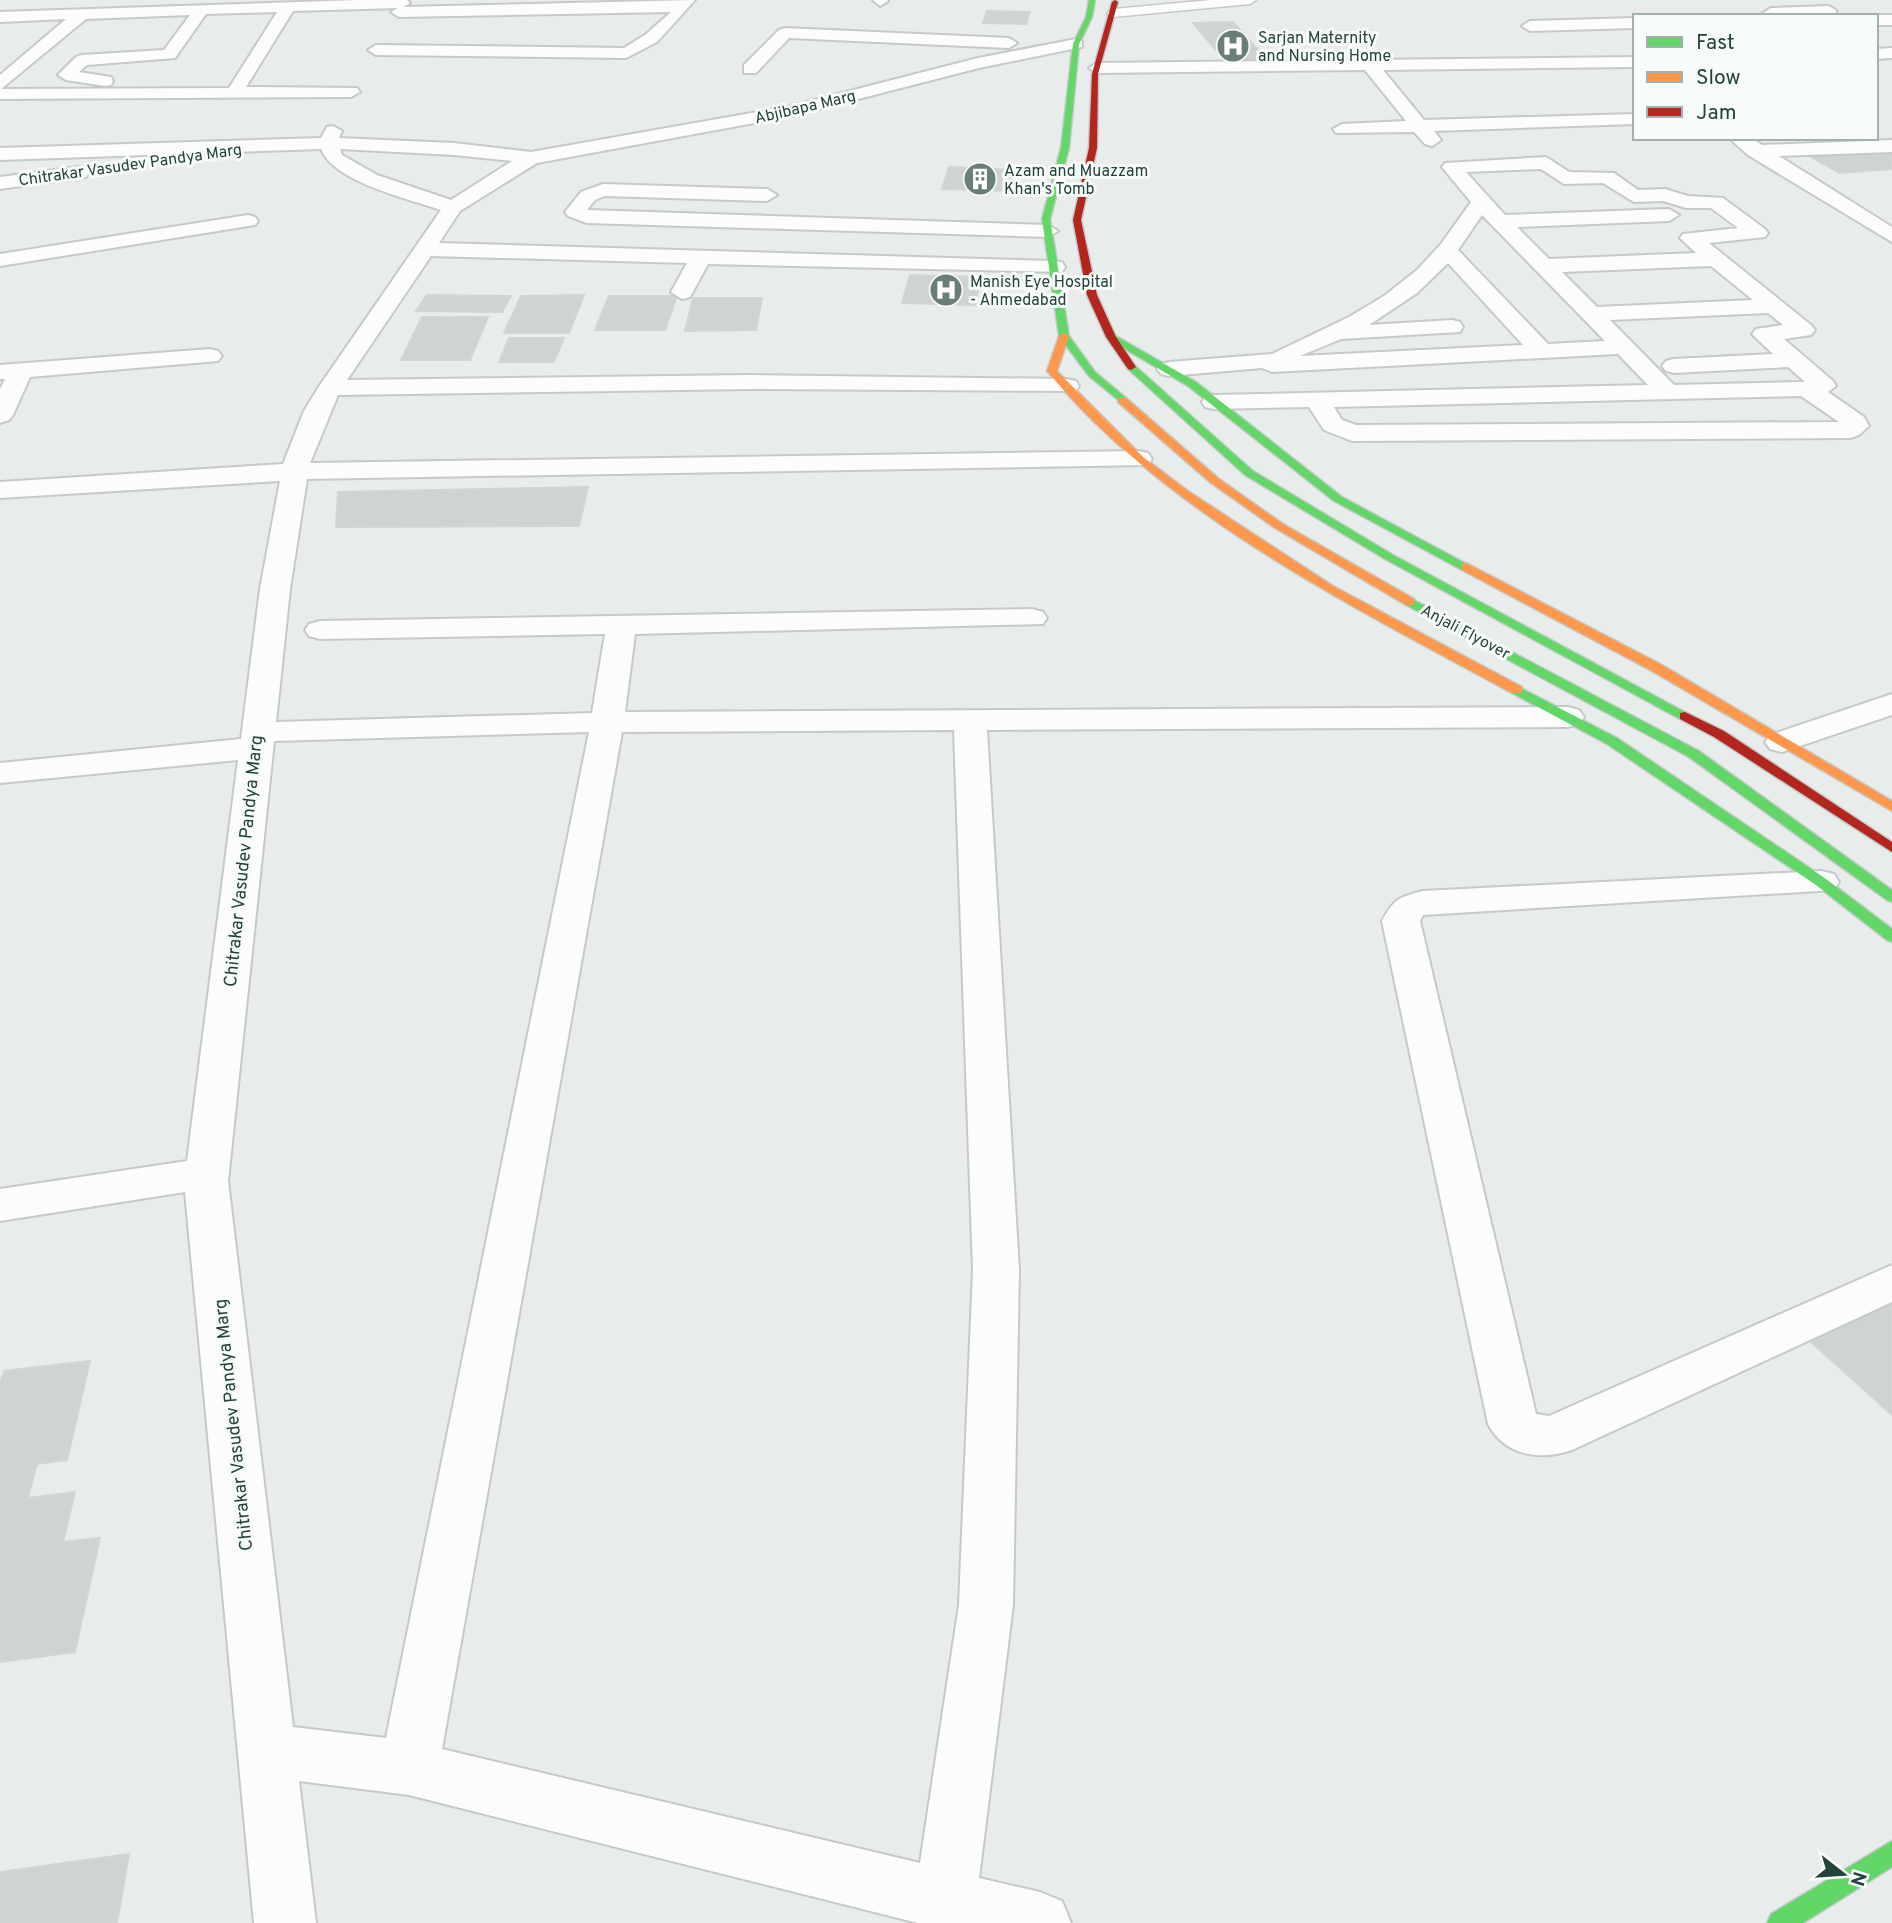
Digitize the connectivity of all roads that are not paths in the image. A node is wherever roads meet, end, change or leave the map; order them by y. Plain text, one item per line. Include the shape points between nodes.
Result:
1 (28, 0) edge
2 (130, 0) edge
3 (1092, 0) edge
4 (1250, 0) edge
5 (686, 3) edge
6 (401, 5) edge
7 (288, 7) junction
8 (1114, 7) edge
9 (201, 10) junction
10 (1829, 10) dead end
11 (117, 13) junction
12 (82, 14) junction
13 (1773, 14) edge
14 (800, 15) dead end
15 (3, 16) edge
16 (868, 20) dead end
17 (1633, 23) edge
18 (1530, 26) dead end
19 (785, 33) junction
20 (899, 43) dead end
21 (848, 44) junction
22 (1071, 45) junction
23 (762, 56) junction
24 (785, 58) dead end
25 (1633, 62) edge
26 (978, 63) junction
27 (1370, 65) junction
28 (897, 67) dead end
29 (1097, 68) junction
30 (750, 69) dead end
31 (926, 75) junction
32 (1514, 80) dead end
33 (1462, 82) dead end
34 (0, 83) edge
35 (1411, 83) dead end
36 (1358, 84) dead end
37 (1385, 84) junction
38 (124, 93) junction
39 (234, 93) junction
40 (0, 94) edge
41 (1633, 119) edge
42 (1517, 123) junction
43 (1419, 126) junction
44 (1342, 129) dead end
45 (1536, 139) dead end
46 (1741, 140) edge
47 (328, 143) junction
48 (260, 144) junction
49 (1435, 144) dead end
50 (1892, 146) edge
51 (1755, 151) junction
52 (0, 154) edge
53 (531, 158) junction
54 (0, 183) edge
55 (767, 195) dead end
56 (1634, 196) junction
57 (1592, 197) dead end
58 (1481, 202) junction
59 (453, 206) junction
60 (1505, 211) junction
61 (1731, 213) junction
62 (248, 221) dead end
63 (1048, 231) junction
64 (1892, 236) edge
65 (1551, 243) dead end
66 (1523, 245) junction
67 (424, 249) junction
68 (1447, 249) junction
69 (701, 257) junction
70 (1716, 259) junction
71 (0, 260) edge
72 (1544, 266) junction
73 (1054, 267) junction
74 (1743, 282) junction
75 (1716, 283) dead end
76 (1413, 284) junction
77 (1594, 288) dead end
78 (1567, 289) junction
79 (682, 292) dead end
80 (1773, 306) junction
81 (1591, 314) junction
82 (1452, 327) junction
83 (1335, 333) junction
84 (1764, 334) junction
85 (1737, 335) dead end
86 (1064, 336) junction
87 (1111, 337) junction
88 (1627, 341) junction
89 (1542, 351) junction
90 (1477, 354) junction
91 (210, 356) dead end
92 (1794, 360) junction
93 (1270, 363) junction
94 (1644, 368) junction
95 (1169, 369) junction
96 (11, 371) edge
97 (1067, 386) junction
98 (330, 387) junction
99 (1805, 389) junction
100 (1667, 391) junction
101 (1309, 399) junction
102 (1214, 402) junction
103 (0, 415) edge
104 (1139, 459) junction
105 (295, 471) junction
106 (0, 490) edge
107 (1032, 618) dead end
108 (621, 626) junction
109 (320, 630) dead end
110 (1892, 704) edge
111 (1569, 717) junction
112 (970, 720) junction
113 (607, 722) junction
114 (256, 740) junction
115 (1782, 742) junction
116 (0, 773) edge
117 (1892, 807) edge
118 (1892, 848) edge
119 (1821, 882) junction
120 (1892, 897) edge
121 (1892, 937) edge
122 (208, 1173) junction
123 (0, 1205) edge
124 (1892, 1283) edge
125 (266, 1750) junction
126 (409, 1768) junction
127 (1892, 1853) edge
128 (946, 1899) junction
129 (285, 1923) edge
130 (1040, 1923) edge
131 (1780, 1923) edge

1 - 15 street
2 - 11 street
3 - 22 main road via 1089,17
4 - 8 lane
5 - 6 street
5 - 6 street via 636,50 626,53 373,55
6 - 7 street
7 - 9 street
7 - 39 street
8 - 29 main road, Anjali Flyover
9 - 11 street
9 - 38 street via 169,55 82,60 66,75 139,83
10 - 13 street
11 - 12 street
12 - 15 street
12 - 34 street
14 - 19 street
16 - 21 street
17 - 18 street
19 - 21 street
19 - 23 street
20 - 26 street
21 - 22 street
22 - 26 street, Abjibapa Marg
22 - 63 main road via 1065,148 1046,219
23 - 24 street
23 - 30 street
25 - 27 street
26 - 31 street, Abjibapa Marg
27 - 29 street
27 - 37 street
28 - 31 street
29 - 87 main road, Anjali Flyover via 1093,148 1077,220 1093,295
31 - 53 street, Abjibapa Marg via 792,111
32 - 33 street
35 - 37 street
36 - 37 street
37 - 43 street
38 - 39 street
38 - 40 street
39 - 47 street via 355,87
41 - 42 street
42 - 43 street
42 - 45 street
43 - 44 street
43 - 49 street
46 - 51 street
47 - 48 street, Chitrakar Vasudev Pandya Marg
47 - 53 street, Chitrakar Vasudev Pandya Marg
47 - 59 street via 334,158 370,179
48 - 52 street, Chitrakar Vasudev Pandya Marg
48 - 54 street, Chitrakar Vasudev Pandya Marg via 229,153
50 - 51 street
51 - 64 street
53 - 59 street, Chitrakar Vasudev Pandya Marg
55 - 63 street via 603,190 588,196 575,212 587,217
56 - 57 street
56 - 58 street via 1606,177 1463,182
56 - 61 street via 1716,202
58 - 60 street
58 - 68 street
59 - 67 street, Chitrakar Vasudev Pandya Marg
60 - 61 street
60 - 66 street
61 - 70 street via 1758,233 1683,238
62 - 71 street
63 - 73 main road
65 - 66 street
66 - 72 street
67 - 69 street
67 - 98 street, Chitrakar Vasudev Pandya Marg
68 - 76 street
68 - 89 street
69 - 73 street
69 - 79 street
70 - 72 street
70 - 74 street
72 - 78 street
73 - 86 main road
74 - 75 street
74 - 80 street
76 - 82 street
76 - 83 street via 1370,316
77 - 78 street
78 - 81 street
80 - 81 street
80 - 84 street via 1803,330
81 - 88 street
82 - 83 street
82 - 90 street
83 - 93 street
84 - 85 street
84 - 92 street
86 - 97 main road via 1052,371
86 - 120 main road, Anjali Flyover via 1092,374 1215,481 1279,526 1355,572 1694,754
87 - 95 main road
87 - 118 main road, Anjali Flyover via 1137,375 1249,472 1389,557 1719,734
88 - 89 street
88 - 94 street
89 - 90 street
90 - 93 street
91 - 96 street
92 - 94 street
92 - 99 street via 1824,387
93 - 95 street
93 - 101 street
94 - 100 street
95 - 102 main road
96 - 103 street
97 - 98 street via 752,382
97 - 104 main road
98 - 105 street, Chitrakar Vasudev Pandya Marg
99 - 100 street
99 - 101 street via 1856,426 1850,430 1352,433 1333,425
100 - 101 street
101 - 102 street
102 - 115 main road via 1338,499 1657,668
104 - 105 street
104 - 111 main road via 1329,589
105 - 106 street
105 - 114 street, Chitrakar Vasudev Pandya Marg
107 - 108 street
108 - 109 street
108 - 113 street
110 - 115 street
111 - 112 street
111 - 119 main road
112 - 113 street
112 - 128 street via 996,1270 986,1605
113 - 114 street
113 - 126 street
114 - 116 street
114 - 122 street, Chitrakar Vasudev Pandya Marg
115 - 117 main road
119 - 121 main road
119 - 124 street via 1423,902 1408,908 1402,921 1513,1424 1521,1433 1554,1436
122 - 123 street
122 - 125 street, Chitrakar Vasudev Pandya Marg
125 - 126 street
125 - 129 street, Chitrakar Vasudev Pandya Marg
126 - 128 street
127 - 131 main road
128 - 130 street

